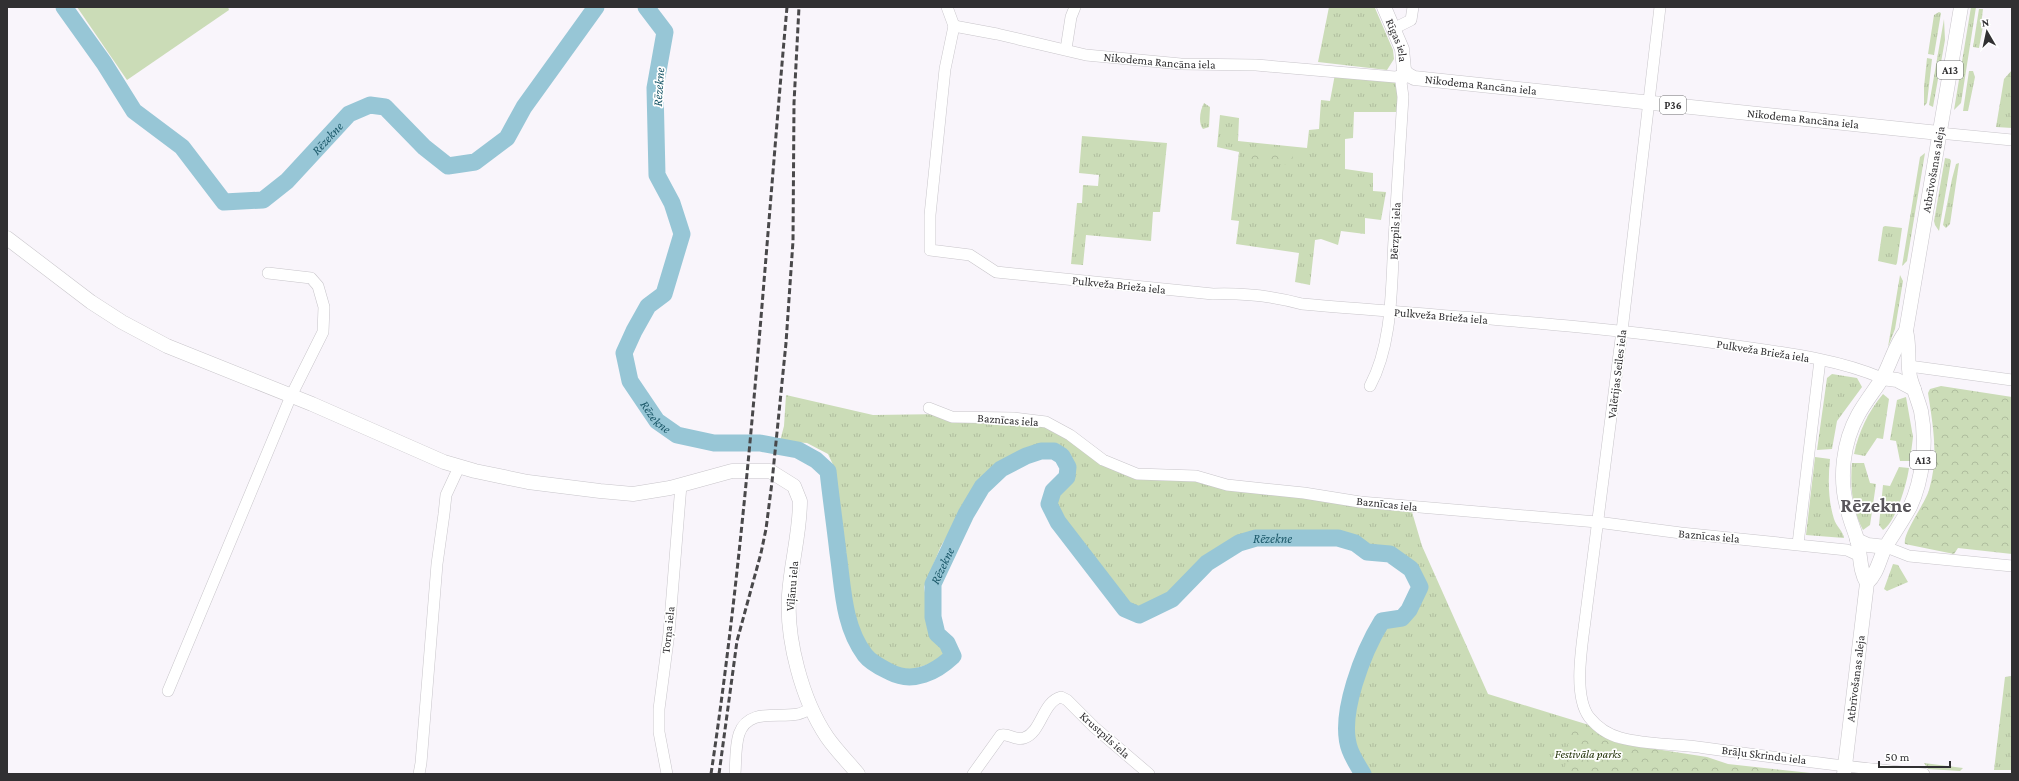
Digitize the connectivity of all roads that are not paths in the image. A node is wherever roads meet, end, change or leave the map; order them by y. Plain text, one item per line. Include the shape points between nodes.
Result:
1 (947, 7) edge
2 (1075, 7) edge
3 (1384, 7) edge
4 (1413, 7) edge
5 (1660, 7) edge
6 (1961, 7) edge
7 (954, 26) junction
8 (1393, 29) junction
9 (1066, 49) junction
10 (1407, 74) junction
11 (1649, 102) junction
12 (1939, 133) junction
13 (2012, 140) edge
14 (7, 238) edge
15 (268, 273) dead end
16 (1390, 312) junction
17 (1622, 331) junction
18 (1906, 331) junction
19 (1820, 360) junction
20 (1909, 366) junction
21 (1882, 378) junction
22 (2012, 380) edge
23 (1370, 386) dead end
24 (1914, 390) junction
25 (291, 396) junction
26 (929, 408) dead end
27 (459, 467) junction
28 (681, 485) junction
29 (1598, 522) junction
30 (1857, 540) junction
31 (1798, 544) junction
32 (1886, 547) junction
33 (1860, 556) junction
34 (2012, 566) edge
35 (1868, 583) junction
36 (168, 691) dead end
37 (812, 708) junction
38 (1605, 731) joint
39 (1844, 770) edge
40 (418, 774) edge
41 (667, 774) edge
42 (735, 774) edge
43 (858, 774) edge
44 (974, 774) edge
45 (1149, 774) edge
46 (1924, 774) edge

1 - 7 street
2 - 9 street
3 - 8 main road, Rīgas iela
4 - 8 street via 1411,20
5 - 11 street, Valērijas Seiles iela
6 - 12 main road, Atbrīvošanas aleja / A13
7 - 9 street, Nikodema Rancāna iela
7 - 16 street, Pulkveža Brieža iela via 945,69 930,216 930,250 970,255 996,272 1213,294 1237,294 1302,304
8 - 10 main road, Rīgas iela via 1402,49 1403,66
9 - 10 street, Nikodema Rancāna iela via 1086,55 1181,64 1256,65 1395,78
10 - 11 main road, Nikodema Rancāna iela / P36 via 1418,78
10 - 16 street, Bērzpils iela via 1401,82 1403,97
11 - 12 main road, Nikodema Rancāna iela / P36
11 - 17 street, Valērijas Seiles iela
12 - 13 street, Nikodema Rancāna iela
12 - 18 main road, Atbrīvošanas aleja / A13
14 - 25 main road, Viļānu iela via 91,302 122,322 188,356
15 - 25 street via 311,278 318,286 324,307 323,332
16 - 17 street, Pulkveža Brieža iela
16 - 23 street, Bērzpils iela via 1383,350
17 - 19 street, Pulkveža Brieža iela
17 - 29 street, Valērijas Seiles iela
18 - 20 main road, Atbrīvošanas aleja / A13 via 1909,342
18 - 21 main road, Atbrīvošanas aleja / A13 via 1898,341 1894,356
19 - 21 street, Pulkveža Brieža iela via 1860,368
19 - 31 street
20 - 22 street
20 - 24 main road, Atbrīvošanas aleja / A13
21 - 24 main road via 1897,380
21 - 30 main road, Atbrīvošanas aleja / A13 via 1857,416 1843,470 1844,494
24 - 32 main road, Atbrīvošanas aleja / A13 via 1923,430 1922,470 1915,496
25 - 27 main road, Viļānu iela
25 - 36 street
26 - 29 street, Baznīcas iela via 952,417 1014,418 1046,422 1070,435 1102,460 1137,474 1196,476 1227,485 1360,502
27 - 28 main road, Viļānu iela via 528,482 620,494
27 - 40 street via 446,495 444,508
28 - 37 main road, Viļānu iela via 732,471 770,471 794,486 800,501 800,510 789,593 790,627 795,657
28 - 41 street, Torņa iela via 669,633 658,709 659,732
29 - 31 street, Baznīcas iela
29 - 38 street, Valērijas Seiles iela via 1586,613 1581,693 1588,716
30 - 32 main road via 1868,545
30 - 33 main road, Atbrīvošanas aleja / A13
31 - 33 street, Baznīcas iela via 1847,550
32 - 34 street via 1909,556
32 - 35 main road, Atbrīvošanas aleja / A13 via 1875,576
33 - 35 main road, Atbrīvošanas aleja / A13 via 1862,574
35 - 39 main road, Atbrīvošanas aleja / A13
37 - 42 street via 797,714 767,715 748,720 739,734
37 - 43 main road, Viļānu iela via 827,736
38 - 39 street, Brāļu Skrindu iela via 1629,740 1682,745
39 - 46 street, Brāļu Skrindu iela
44 - 45 street, Krustpils iela via 1000,735 1020,739 1029,736 1052,703 1061,697 1068,700 1094,727

